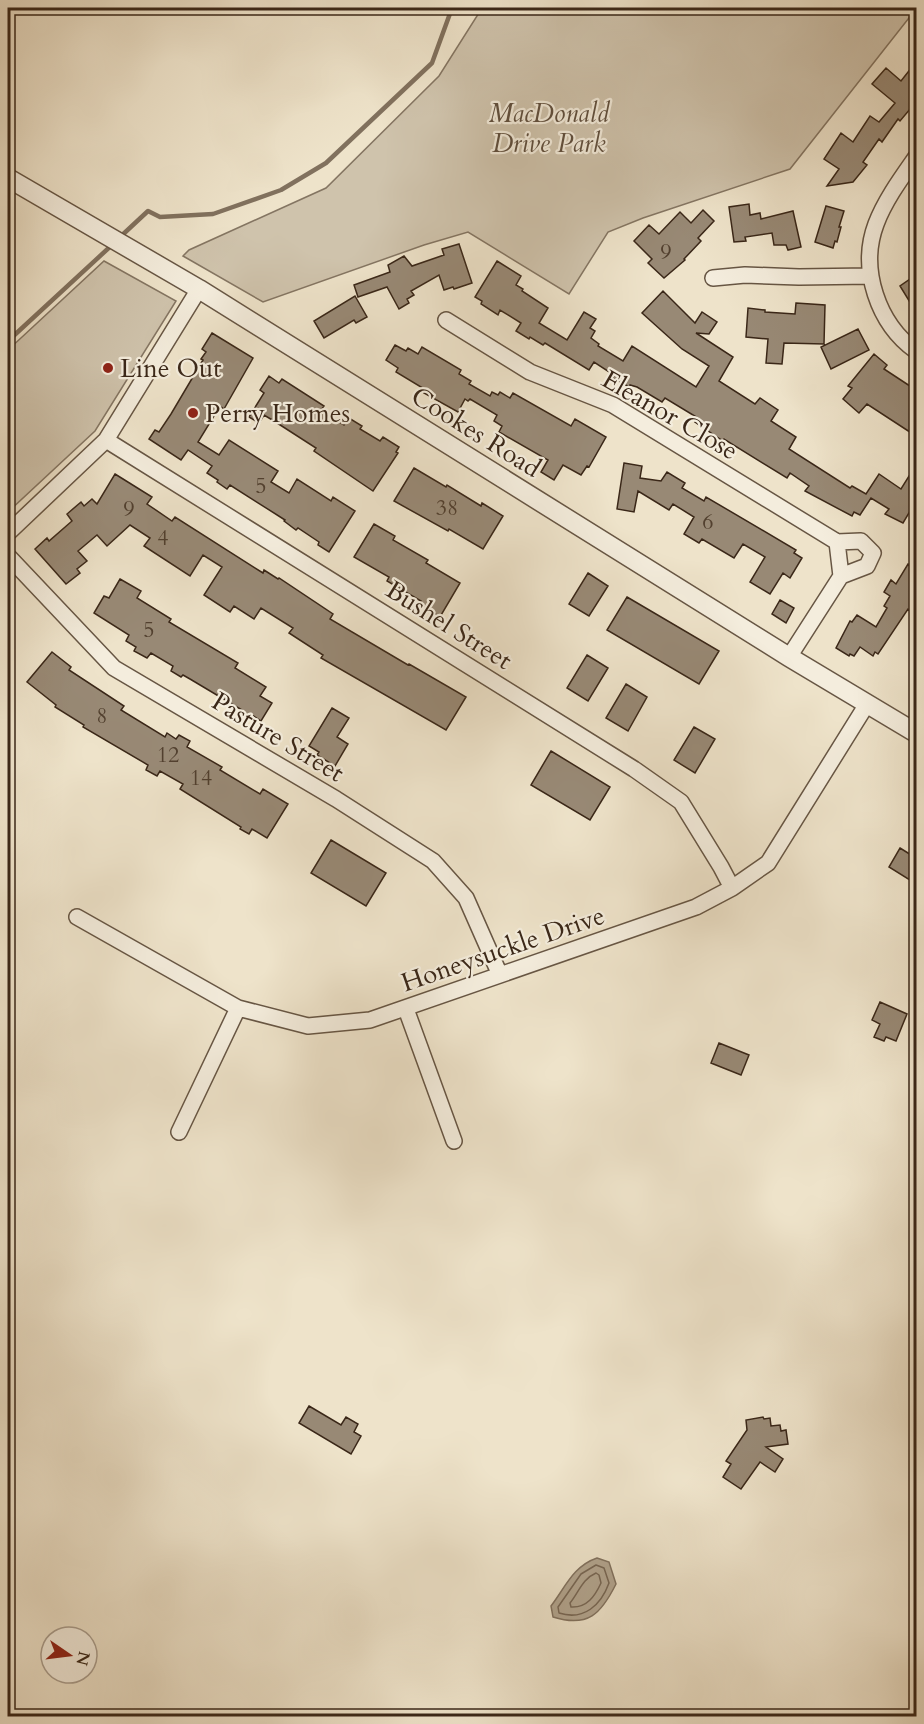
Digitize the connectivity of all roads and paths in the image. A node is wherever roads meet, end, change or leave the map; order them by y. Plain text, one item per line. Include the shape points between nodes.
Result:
1 (916, 157) edge
2 (8, 178) edge
3 (870, 276) junction
4 (712, 278) dead end
5 (199, 289) junction
6 (446, 320) dead end
7 (916, 351) edge
8 (106, 440) junction
9 (8, 533) edge
10 (837, 542) junction
11 (8, 556) edge
12 (841, 576) junction
13 (789, 657) junction
14 (867, 704) junction
15 (916, 733) edge
16 (732, 888) junction
17 (77, 917) dead end
18 (500, 975) junction
19 (238, 1008) junction
20 (406, 1009) junction
21 (179, 1132) dead end
22 (454, 1141) dead end

1 - 3 street via 876,225 870,249
2 - 5 street, Cookes Road
3 - 4 street
3 - 7 street via 889,323
5 - 8 street
5 - 13 street, Cookes Road
6 - 10 street, Eleanor Close via 530,372 613,405
8 - 9 street
8 - 16 street, Bushel Street via 681,802
10 - 12 street
10 - 12 street, Eleanor Close via 861,541 873,553 867,566
11 - 18 street, Pasture Street via 114,668 433,861 466,898
12 - 13 street
13 - 14 street, Cookes Road
14 - 15 street, Cookes Road
14 - 16 street, Honeysuckle Drive via 768,863
16 - 18 street, Honeysuckle Drive via 696,907
17 - 19 street, Honeysuckle Drive
18 - 20 street, Honeysuckle Drive
19 - 20 street, Honeysuckle Drive via 308,1026 370,1020
19 - 21 street
20 - 22 street

